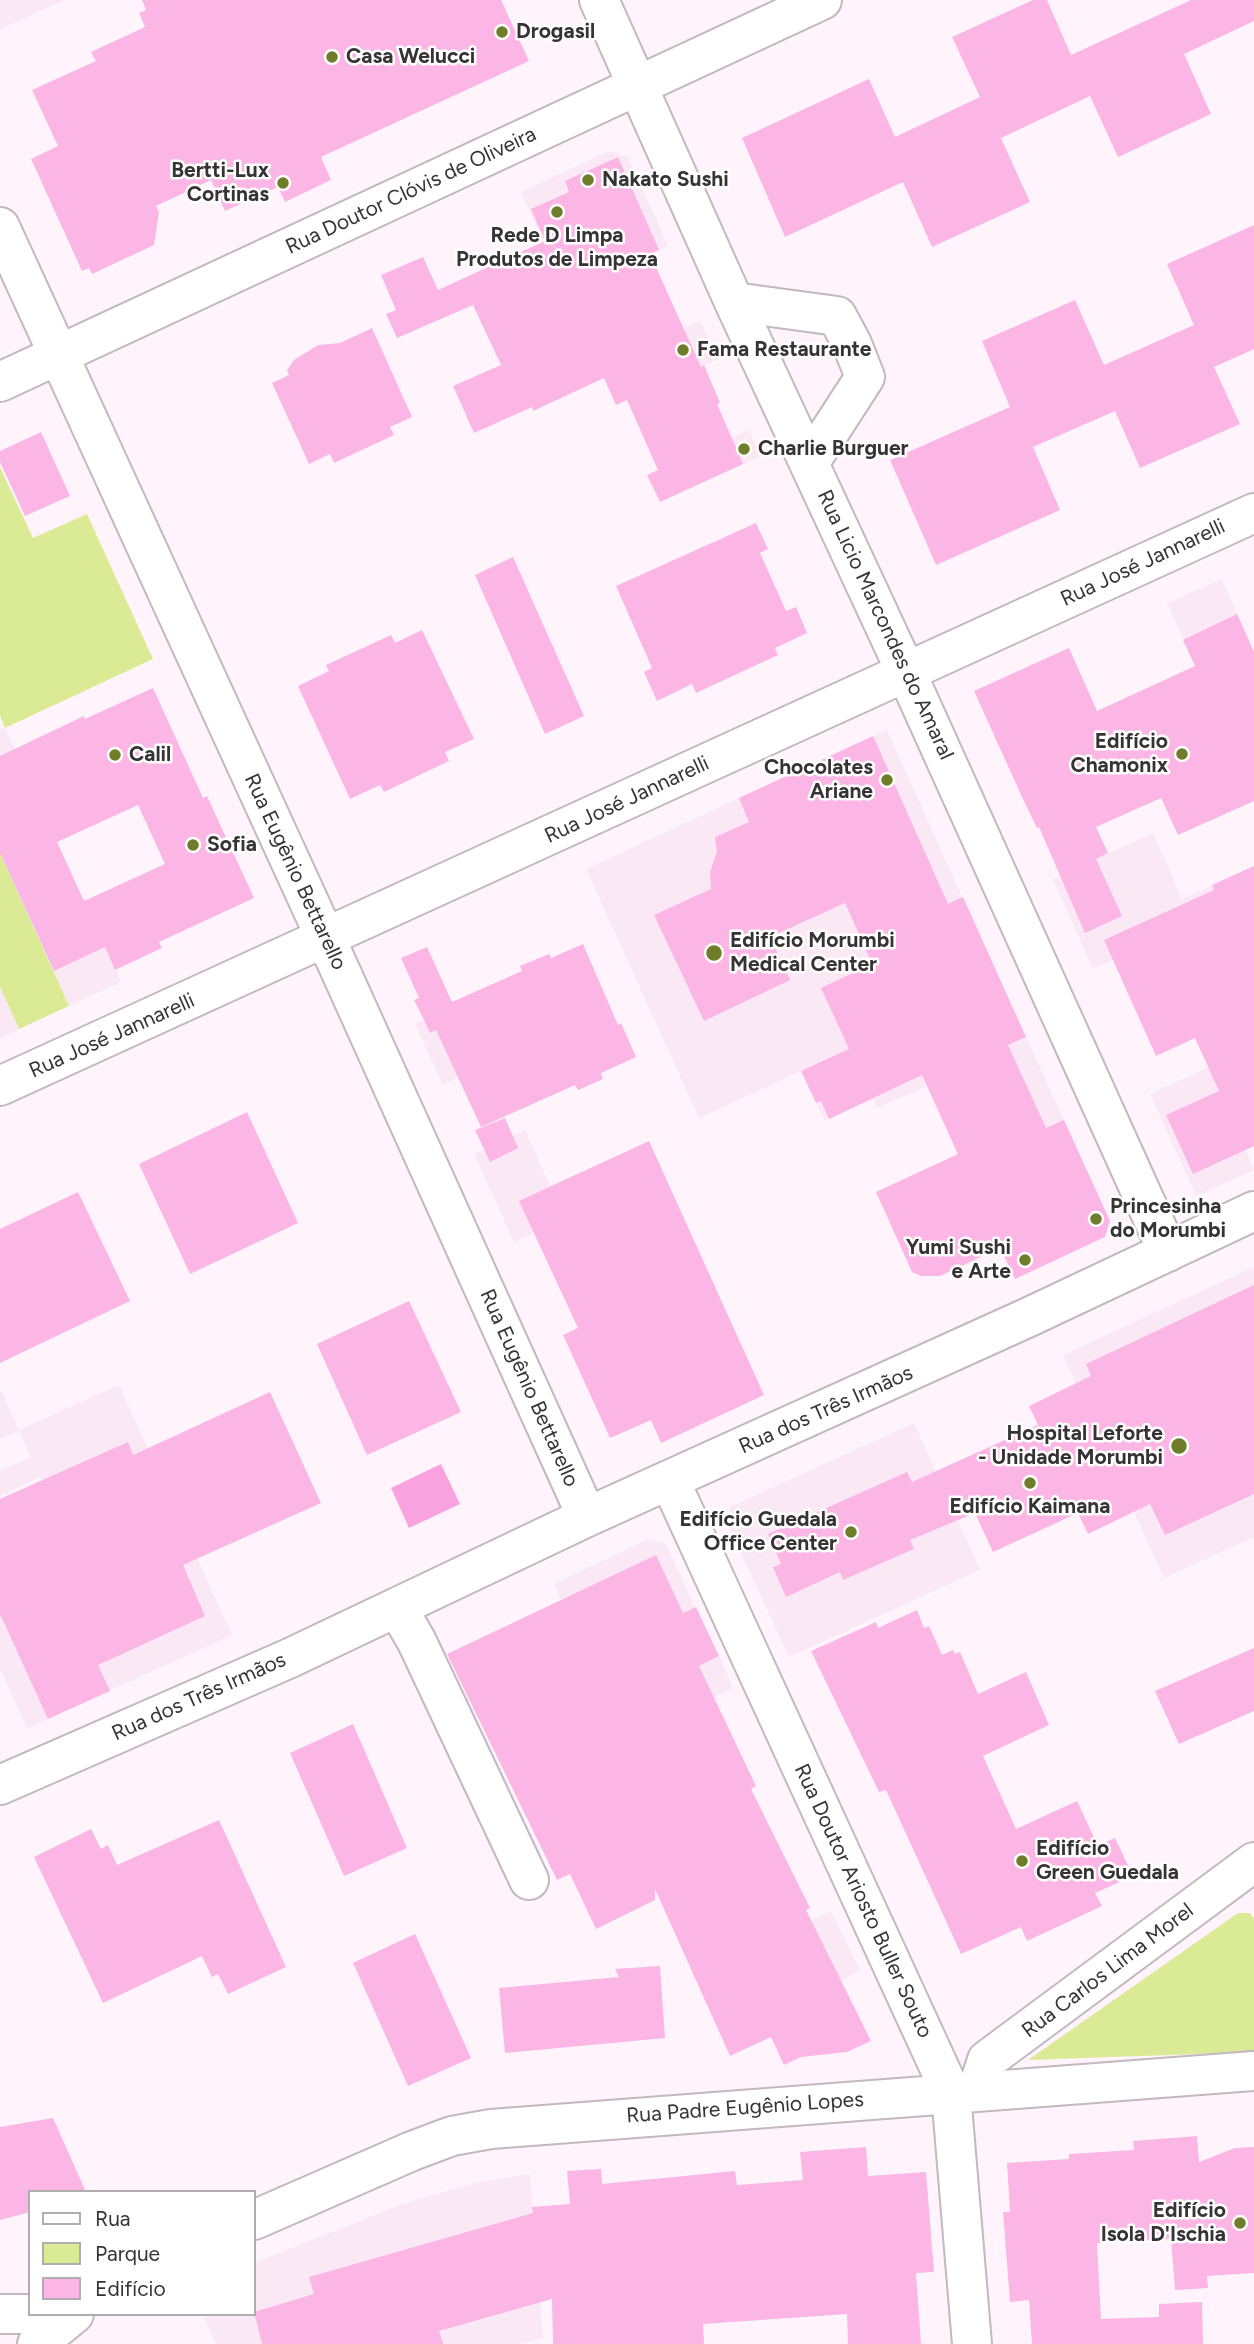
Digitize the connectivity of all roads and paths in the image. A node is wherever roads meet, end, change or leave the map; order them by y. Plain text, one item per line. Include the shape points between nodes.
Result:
1 (599, 0) edge
2 (822, 0) edge
3 (637, 85) junction
4 (0, 227) edge
5 (734, 302) junction
6 (59, 356) junction
7 (0, 382) edge
8 (810, 462) junction
9 (1254, 513) edge
10 (906, 672) junction
11 (326, 939) junction
12 (0, 1086) edge
13 (1254, 1211) edge
14 (1168, 1252) junction
15 (670, 1481) junction
16 (587, 1517) junction
17 (397, 1607) junction
18 (0, 1785) edge
19 (1248, 1875) edge
20 (528, 1881) dead end
21 (1254, 2071) edge
22 (964, 2092) junction
23 (256, 2219) edge
24 (0, 2314) edge
25 (28, 2314) edge
26 (72, 2316) edge
27 (37, 2344) edge
28 (972, 2344) edge

1 - 3 street, Rua Licio Marcondes do Amaral
2 - 3 street, Rua Doutor Clóvis de Oliveira
3 - 5 street, Rua Licio Marcondes do Amaral
3 - 6 street, Rua Doutor Clóvis de Oliveira
4 - 6 street, Rua Eugênio Bettarello
5 - 8 street, Rua Licio Marcondes do Amaral
5 - 8 street via 838,316 852,344 865,377
6 - 7 street, Rua Doutor Clóvis de Oliveira
6 - 11 street, Rua Eugênio Bettarello
8 - 10 street, Rua Licio Marcondes do Amaral
9 - 10 street, Rua José Jannarelli
10 - 11 street, Rua José Jannarelli
10 - 14 street, Rua Licio Marcondes do Amaral
11 - 12 street, Rua José Jannarelli
11 - 16 street, Rua Eugênio Bettarello
13 - 14 street, Rua dos Três Irmãos
14 - 15 street, Rua dos Três Irmãos
15 - 16 street, Rua dos Três Irmãos
15 - 22 street, Rua Doutor Ariosto Buller Souto
16 - 17 street, Rua dos Três Irmãos
17 - 18 street, Rua dos Três Irmãos
17 - 20 street
19 - 22 street, Rua Carlos Lima Morel via 988,2060
21 - 22 street, Rua Padre Eugênio Lopes
22 - 23 street, Rua Padre Eugênio Lopes via 491,2129 452,2136
22 - 28 street, Rua Doutor Ariosto Buller Souto
24 - 25 street
26 - 27 street

